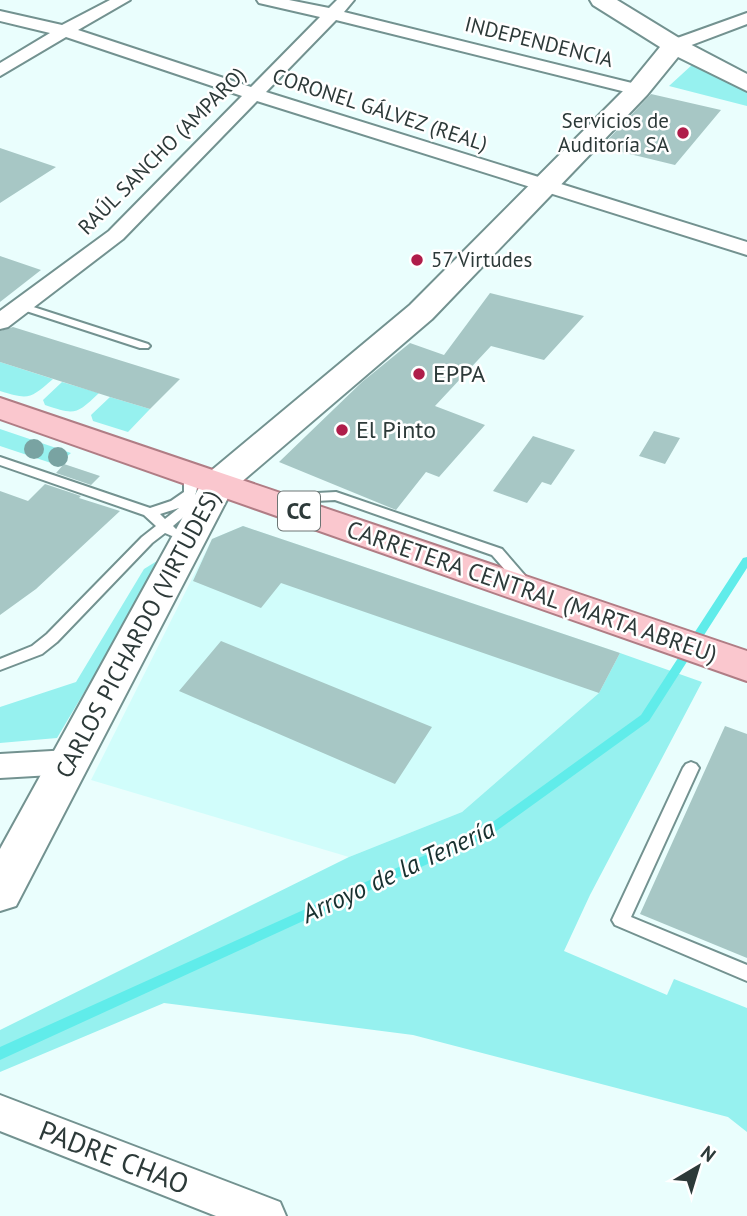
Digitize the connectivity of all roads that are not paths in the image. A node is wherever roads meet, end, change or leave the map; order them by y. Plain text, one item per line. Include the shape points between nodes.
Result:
1 (122, 0) edge
2 (265, 0) edge
3 (586, 0) edge
4 (601, 0) edge
5 (339, 7) edge
6 (0, 16) edge
7 (747, 18) edge
8 (64, 31) junction
9 (675, 45) junction
10 (0, 71) edge
11 (747, 84) edge
12 (638, 90) junction
13 (254, 94) junction
14 (544, 186) junction
15 (747, 249) edge
16 (21, 306) junction
17 (0, 322) edge
18 (144, 346) dead end
19 (0, 408) edge
20 (0, 461) edge
21 (179, 470) junction
22 (218, 483) junction
23 (149, 512) junction
24 (176, 536) junction
25 (734, 662) edge
26 (0, 666) edge
27 (69, 762) junction
28 (0, 766) edge
29 (691, 768) dead end
30 (0, 892) edge
31 (747, 973) edge
32 (0, 1113) edge
33 (266, 1216) edge

1 - 8 street
2 - 5 street, INDEPENDENCIA
3 - 9 street
4 - 9 street
5 - 12 street, INDEPENDENCIA
5 - 13 street, RAÚL SANCHO (AMPARO)
6 - 8 street, CORONEL GÁLVEZ (REAL)
7 - 9 street
8 - 10 street
8 - 13 street, CORONEL GÁLVEZ (REAL)
9 - 11 street
9 - 12 street, CARLOS PICHARDO (VIRTUDES)
12 - 14 street, CARLOS PICHARDO (VIRTUDES)
13 - 14 street, CORONEL GÁLVEZ (REAL)
13 - 16 street, RAÚL SANCHO (AMPARO) via 116,235
14 - 15 street, CORONEL GÁLVEZ (REAL)
14 - 22 street, CARLOS PICHARDO (VIRTUDES) via 388,342
16 - 17 street, RAÚL SANCHO (AMPARO)
16 - 18 lane
19 - 21 main road, CARRETERA CENTRAL (MARTA ABREU) / CC
20 - 23 lane
21 - 22 main road, CARRETERA CENTRAL (MARTA ABREU) / CC
21 - 23 lane via 191,480 188,496 172,508
22 - 24 street, CARLOS PICHARDO (VIRTUDES)
22 - 25 main road, CARRETERA CENTRAL (MARTA ABREU) / CC
23 - 24 lane
24 - 26 lane via 147,540 52,638
24 - 27 street, CARLOS PICHARDO (VIRTUDES)
27 - 28 street
27 - 30 street, CARLOS PICHARDO (VIRTUDES)
29 - 31 lane via 621,920
32 - 33 street, PADRE CHAO

